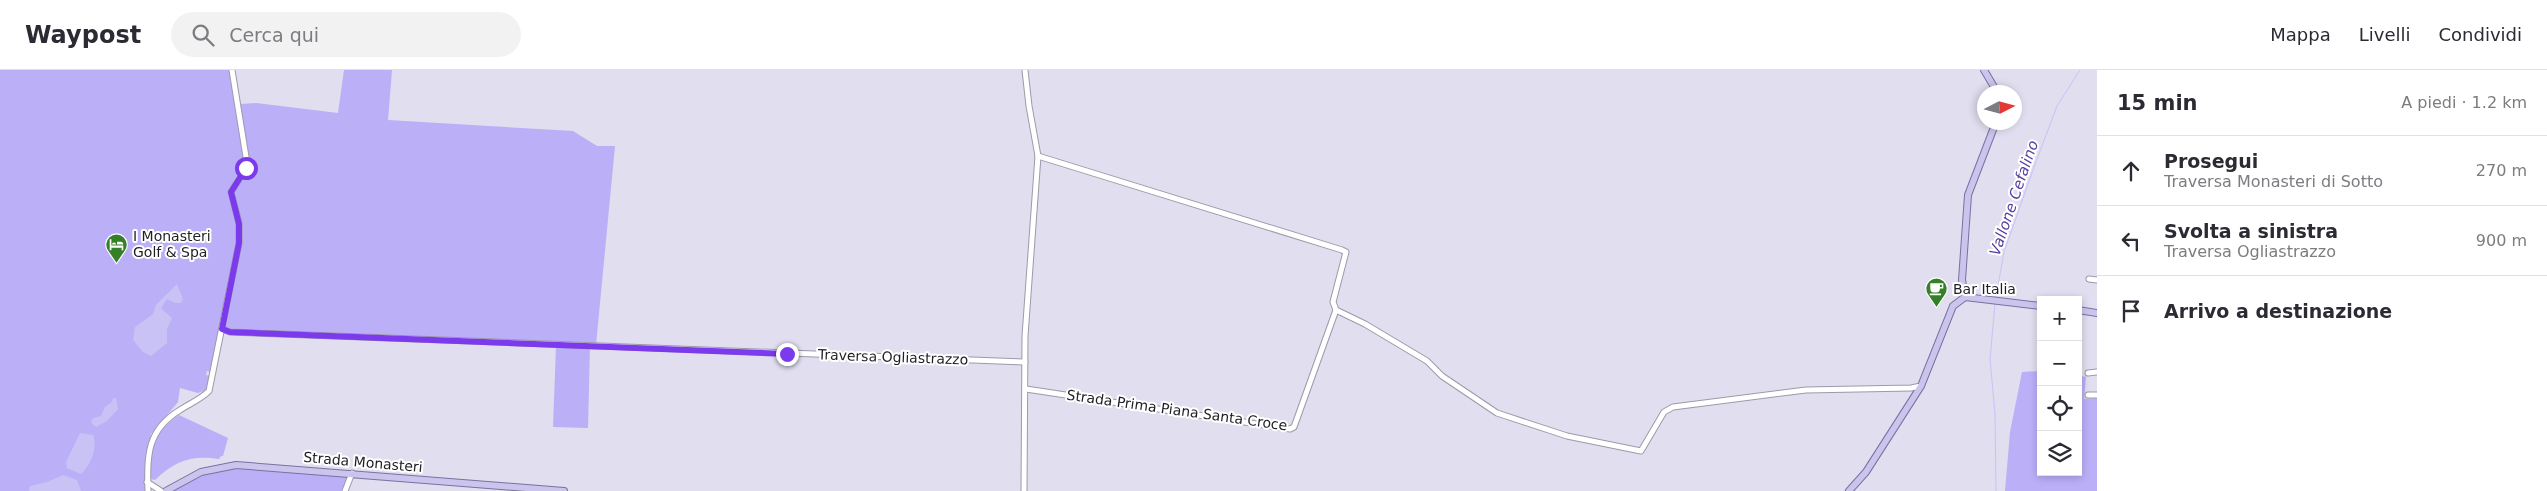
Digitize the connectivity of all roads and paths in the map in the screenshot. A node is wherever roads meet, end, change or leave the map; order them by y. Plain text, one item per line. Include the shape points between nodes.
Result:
1 (232, 70) edge
2 (1025, 70) edge
3 (1984, 70) edge
4 (1995, 85) edge
5 (1993, 130) edge
6 (1038, 156) junction
7 (2089, 279) dead end
8 (2097, 280) edge
9 (1965, 297) junction
10 (2037, 306) edge
11 (1336, 310) junction
12 (2082, 311) edge
13 (2097, 313) edge
14 (222, 329) junction
15 (1025, 362) junction
16 (2097, 372) edge
17 (2088, 373) dead end
18 (1921, 386) junction
19 (1026, 389) junction
20 (2088, 395) dead end
21 (2097, 396) edge
22 (352, 473) junction
23 (147, 482) junction
24 (148, 491) edge
25 (161, 491) edge
26 (166, 491) edge
27 (345, 491) edge
28 (564, 491) edge
29 (1024, 491) edge
30 (1849, 491) edge

1 - 14 street via 247,163 231,192 239,224 239,243
2 - 6 street
3 - 4 main road
5 - 9 main road via 1968,195 1962,280
6 - 11 street, Strada Prima Piana Santa Croce via 1346,252 1333,302
6 - 15 street
7 - 8 street
9 - 10 main road
9 - 18 main road via 1954,306
11 - 18 street via 1427,361 1442,376 1497,413 1567,436 1637,452 1644,449 1664,412 1673,407 1806,390
11 - 19 street, Strada Prima Piana Santa Croce via 1294,427
12 - 13 main road
14 - 15 street, Traversa Ogliastrazzo via 230,332
14 - 23 street via 209,390 168,418 154,433
15 - 19 street
16 - 17 street
18 - 30 main road via 1866,472
19 - 29 street
20 - 21 street
22 - 26 main road, Strada Monasteri via 236,465 201,472
22 - 27 street
22 - 28 main road, Strada Monasteri
23 - 24 street
23 - 25 street

